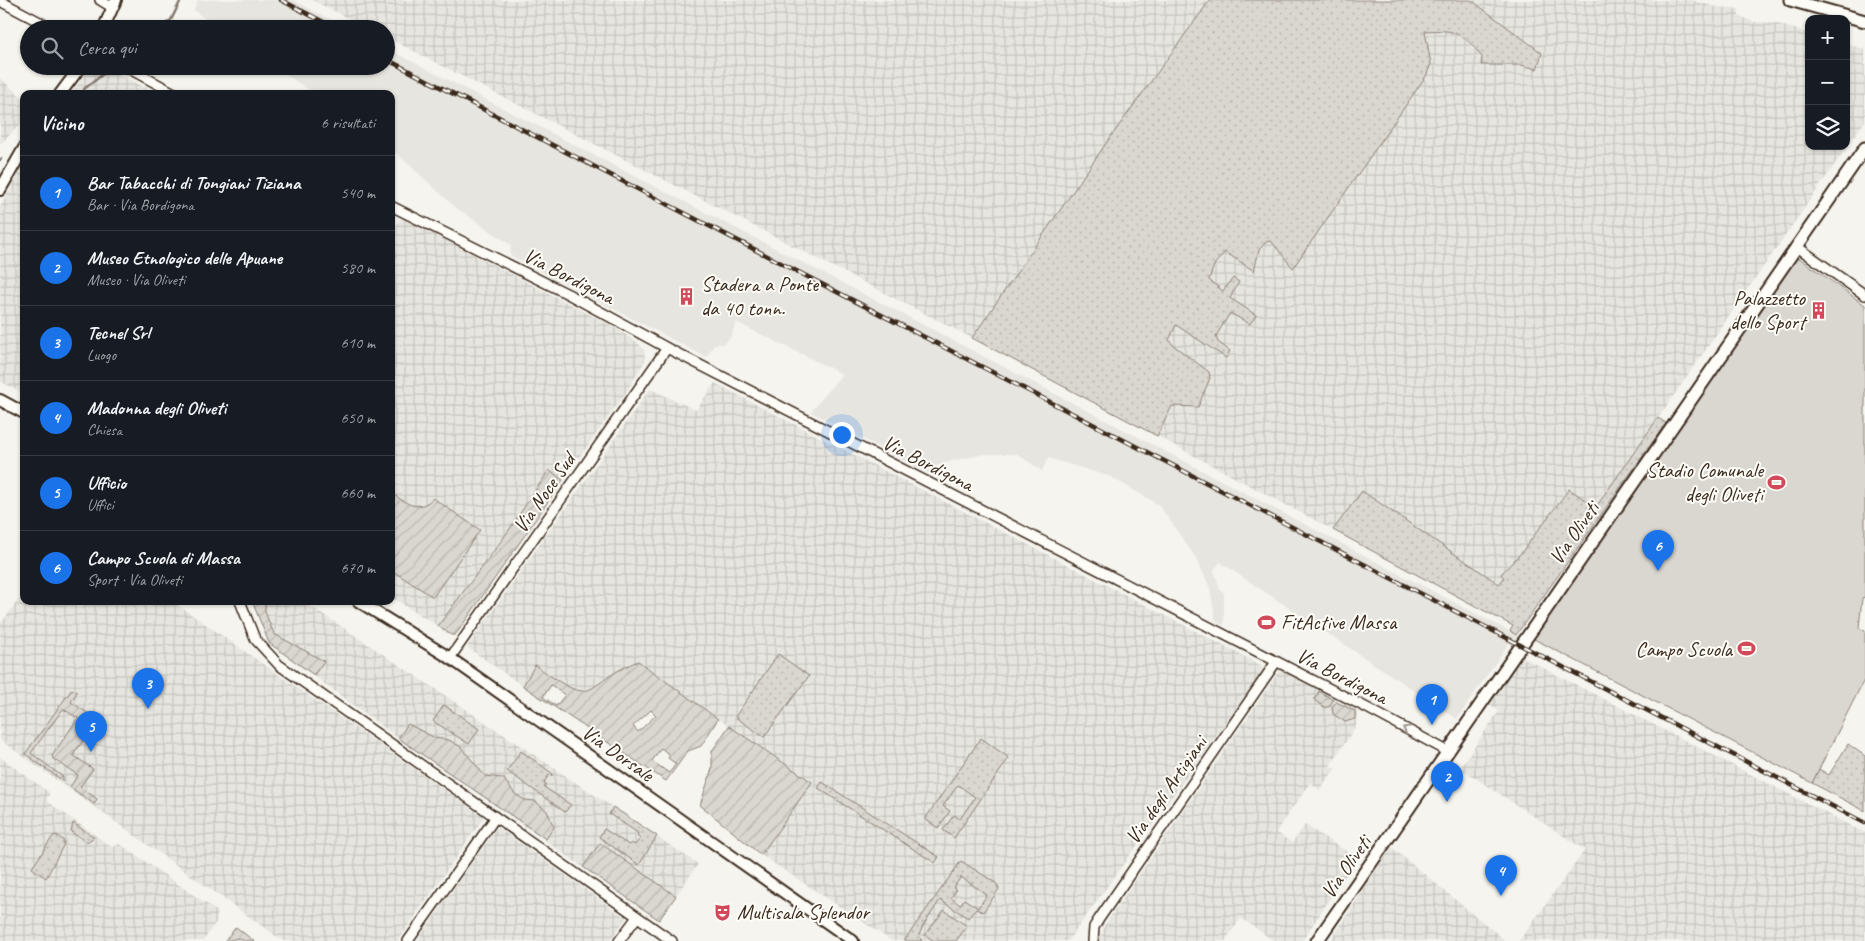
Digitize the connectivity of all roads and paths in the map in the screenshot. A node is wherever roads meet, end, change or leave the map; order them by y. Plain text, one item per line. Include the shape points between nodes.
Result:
1 (100, 0) edge
2 (1790, 0) edge
3 (0, 1) edge
4 (114, 4) edge
5 (35, 20) edge
6 (107, 20) edge
7 (1865, 21) edge
8 (74, 75) edge
9 (141, 75) edge
10 (63, 90) edge
11 (169, 90) edge
12 (1865, 148) edge
13 (20, 155) edge
14 (0, 190) edge
15 (395, 208) edge
16 (1796, 246) junction
17 (1865, 295) edge
18 (667, 348) junction
19 (0, 400) edge
20 (20, 411) edge
21 (242, 605) edge
22 (364, 605) edge
23 (450, 658) junction
24 (1276, 662) junction
25 (1449, 752) junction
26 (495, 818) junction
27 (637, 917) junction
28 (408, 941) edge
29 (619, 941) edge
30 (672, 941) edge
31 (853, 941) edge
32 (1093, 941) edge
33 (1317, 941) edge

1 - 4 street
2 - 7 main road
3 - 5 street
4 - 6 street
8 - 10 street
9 - 11 street
12 - 16 main road, Via Oliveti
13 - 14 street
15 - 18 street, Via Bordigona via 568,294
16 - 17 street
16 - 25 main road, Via Oliveti via 1481,700
18 - 23 street, Via Noce Sud
18 - 24 street, Via Bordigona
19 - 20 street
21 - 26 street via 255,639 279,665
22 - 23 street, Via Dorsale
23 - 31 street, Via Dorsale
25 -> 24 street, Via Bordigona
24 - 32 street, Via degli Artigiani via 1099,919 1094,927
25 - 33 main road, Via Oliveti
26 - 27 street
26 - 28 street
27 - 29 street
27 - 30 street

